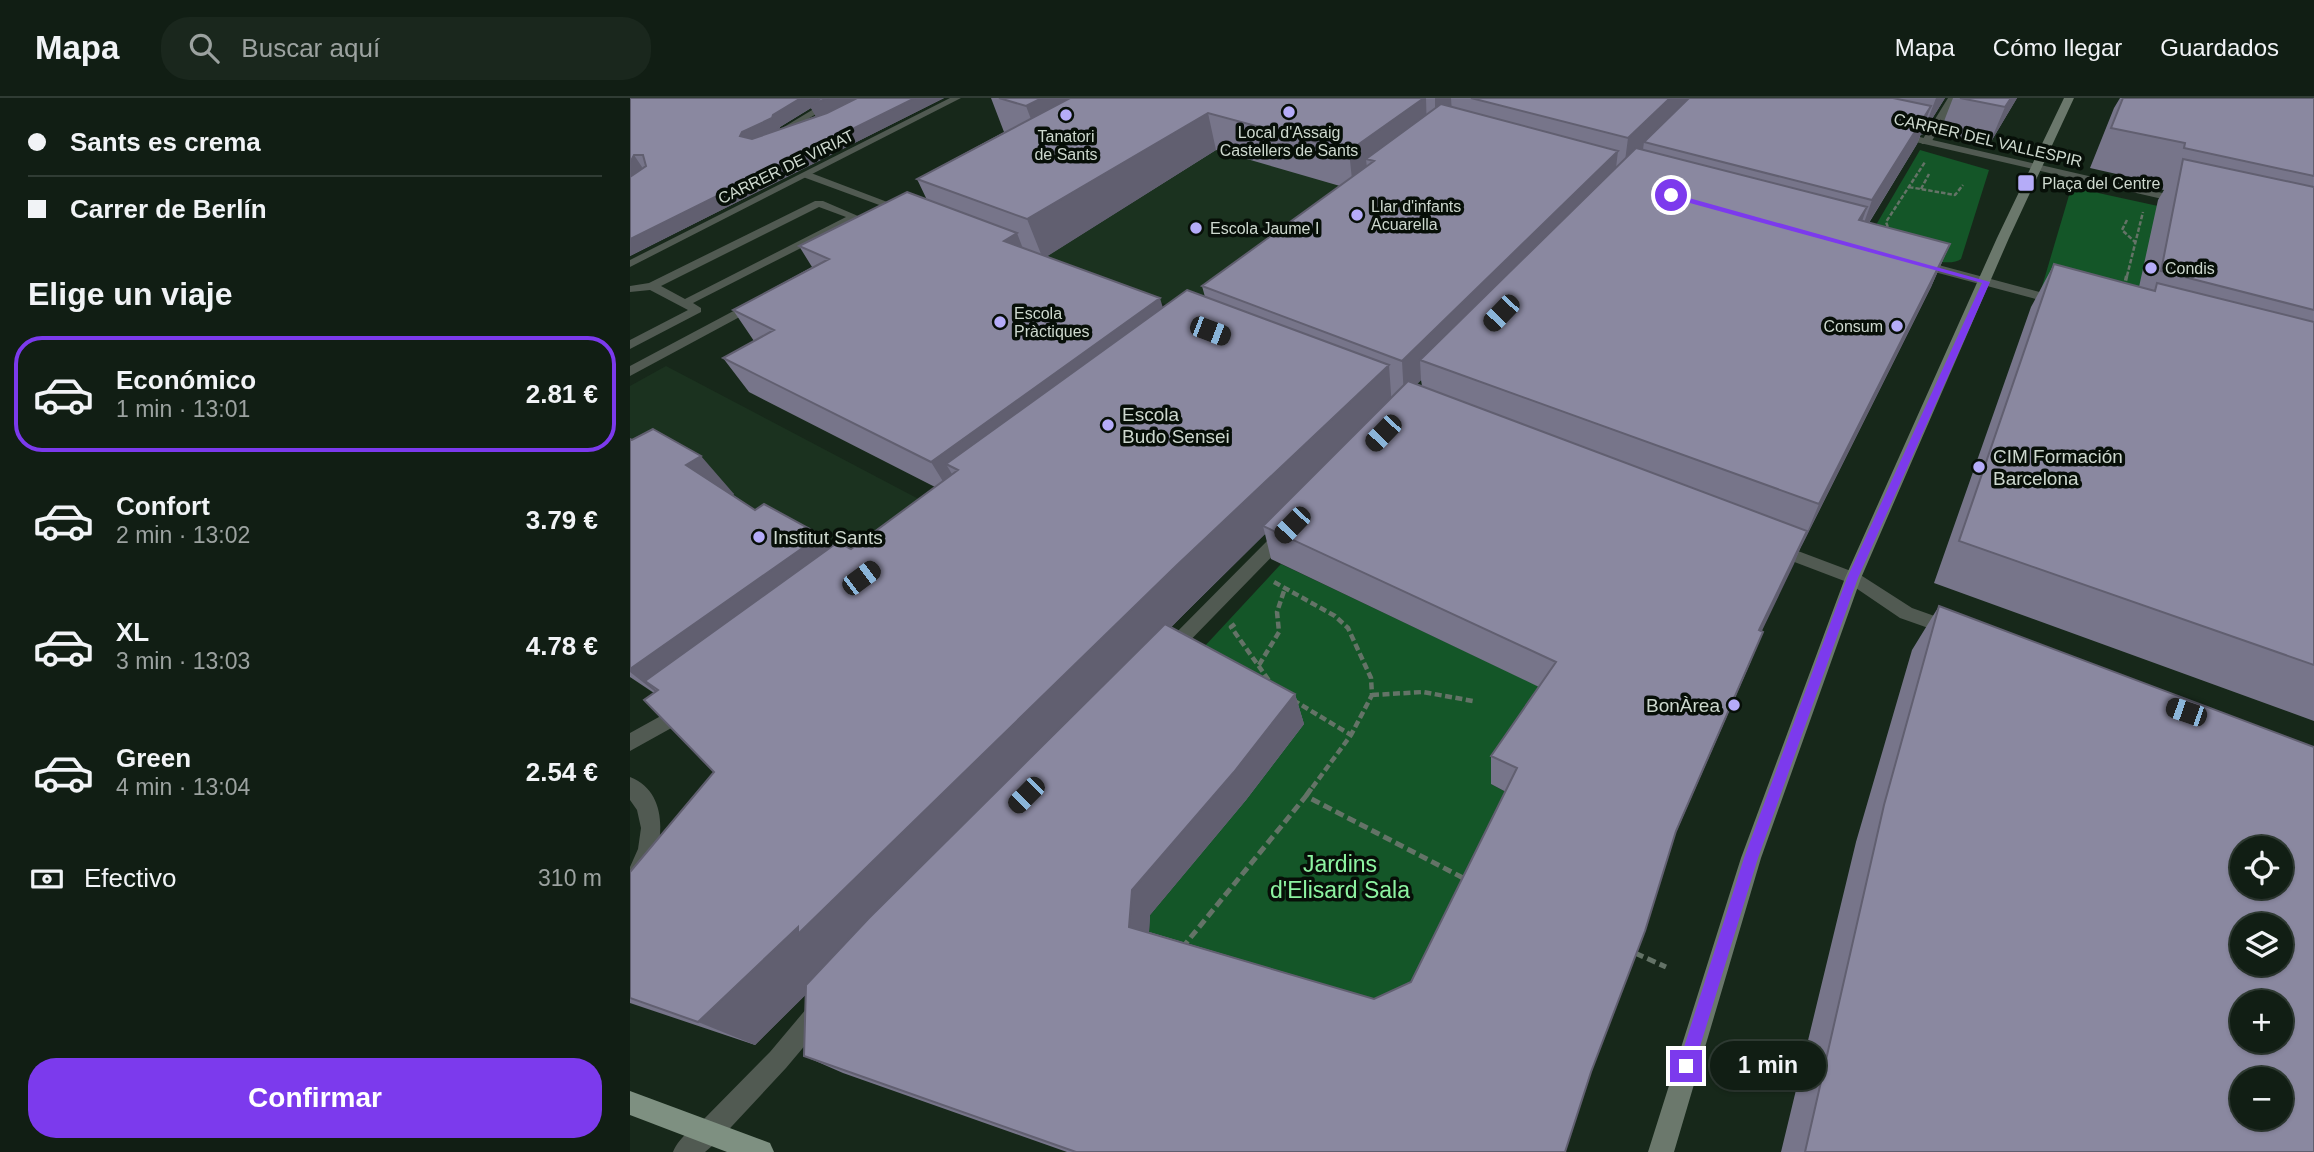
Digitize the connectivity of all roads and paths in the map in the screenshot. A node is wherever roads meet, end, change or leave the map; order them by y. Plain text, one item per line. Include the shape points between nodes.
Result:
1 (838, 98) edge
2 (957, 98) edge
3 (1953, 98) edge
4 (2069, 98) edge
5 (817, 125) edge
6 (1886, 132) edge
7 (1926, 142) junction
8 (1927, 159) dead end
9 (2036, 167) junction
10 (802, 173) junction
11 (1929, 174) dead end
12 (1963, 185) dead end
13 (1909, 187) junction
14 (1921, 189) junction
15 (2146, 201) dead end
16 (2192, 202) edge
17 (855, 217) junction
18 (2127, 220) dead end
19 (904, 223) edge
20 (883, 234) edge
21 (2135, 242) junction
22 (1894, 243) edge
23 (1898, 258) edge
24 (630, 264) edge
25 (1986, 282) junction
26 (652, 286) junction
27 (630, 289) edge
28 (2123, 292) edge
29 (767, 297) edge
30 (688, 302) junction
31 (2069, 304) edge
32 (630, 345) edge
33 (630, 372) edge
34 (1295, 523) edge
35 (1767, 545) edge
36 (1853, 578) junction
37 (1274, 582) dead end
38 (1285, 588) junction
39 (1240, 618) dead end
40 (1969, 636) edge
41 (1160, 659) edge
42 (1259, 665) junction
43 (1276, 691) edge
44 (1372, 695) junction
45 (1286, 696) edge
46 (1473, 701) dead end
47 (698, 702) edge
48 (1350, 735) junction
49 (630, 743) edge
50 (630, 786) edge
51 (1306, 796) junction
52 (1472, 883) edge
53 (630, 886) edge
54 (1635, 953) edge
55 (1176, 958) edge
56 (1666, 967) dead end
57 (830, 999) edge
58 (630, 1103) edge
59 (710, 1131) junction
60 (686, 1152) edge
61 (761, 1152) edge
62 (1661, 1152) edge

1 - 5 lane, CARRER DE VIRIAT via 767,141
2 - 10 lane, CARRER DE VIRIAT
3 - 7 street
4 - 9 main road
6 - 7 street, CARRER DEL VALLESPIR
7 - 9 street, CARRER DEL VALLESPIR
8 - 13 path
9 - 16 street, CARRER DEL VALLESPIR
9 - 25 main road
10 - 19 street via 918,216
10 - 24 lane, CARRER DE VIRIAT
11 - 14 path
12 - 14 path via 1955,195
13 - 14 path
13 - 22 path via 1886,222
15 - 21 path
17 - 20 lane
17 - 26 lane via 819,203
17 - 30 lane
18 - 21 path via 2122,230
21 - 28 path
23 - 25 street
25 - 31 street
25 - 36 main road
26 - 27 lane
26 - 30 lane
29 - 33 street
30 - 32 lane via 697,310
34 - 41 street
35 - 36 street
36 - 40 street via 1906,613
36 - 62 main road via 1751,858
37 - 38 path
38 - 42 path via 1278,612 1279,632
38 - 44 path via 1348,628 1371,678
39 - 42 path via 1231,627
42 - 43 path
44 - 46 path via 1420,690
44 - 48 path
45 - 48 path
47 - 49 street
48 - 51 path
50 - 53 street via 647,808 652,839 642,869
51 - 52 path
51 - 55 path
54 - 56 path
57 - 59 street
58 - 59 main road
59 - 60 street
59 - 61 main road

